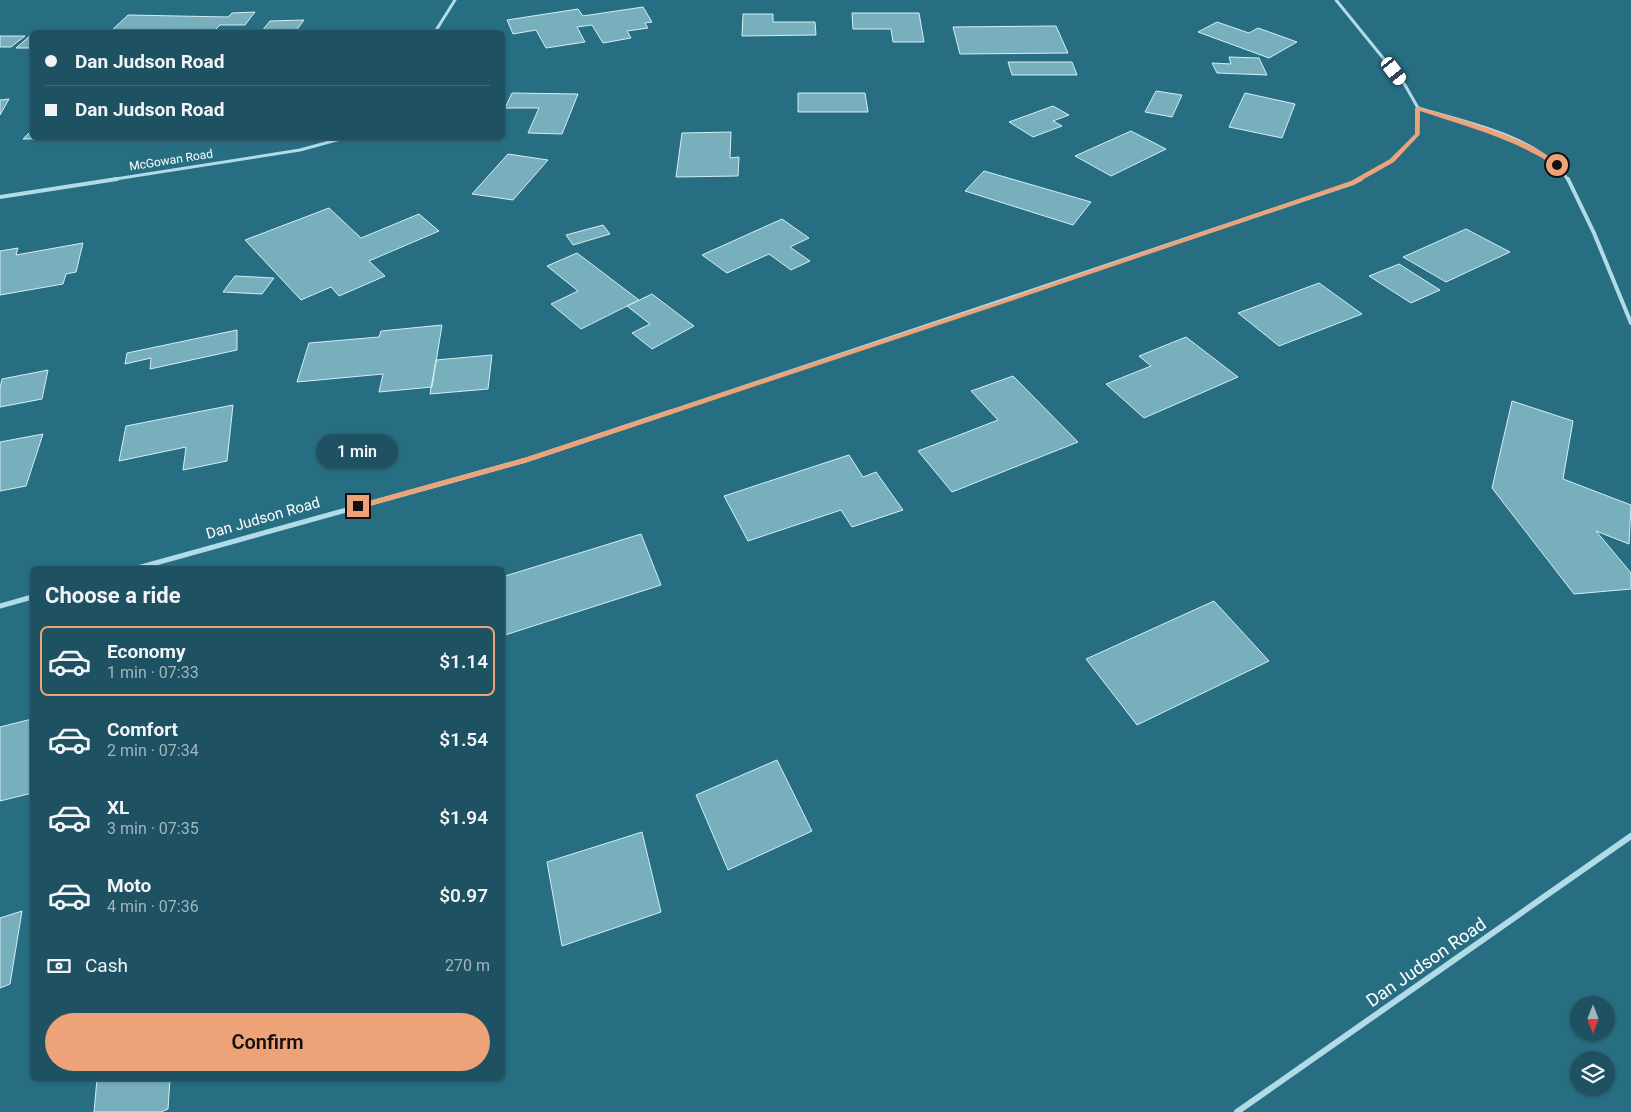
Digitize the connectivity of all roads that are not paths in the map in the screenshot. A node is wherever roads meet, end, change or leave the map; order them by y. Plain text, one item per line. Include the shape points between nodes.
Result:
1 (455, 0) edge
2 (1336, 0) edge
3 (436, 30) edge
4 (1418, 108) junction
5 (337, 140) edge
6 (0, 197) edge
7 (1631, 323) edge
8 (145, 566) edge
9 (30, 598) edge
10 (0, 606) edge
11 (1631, 836) edge
12 (1237, 1112) edge

1 - 3 street
2 - 4 street, Dan Judson Road via 1405,85
4 - 7 street via 1510,138 1557,165 1591,226
4 - 8 street, Dan Judson Road via 1418,134 1392,161 1353,183 526,460
5 - 6 street, McGowan Road via 300,150
9 - 10 street
11 - 12 street, Dan Judson Road

